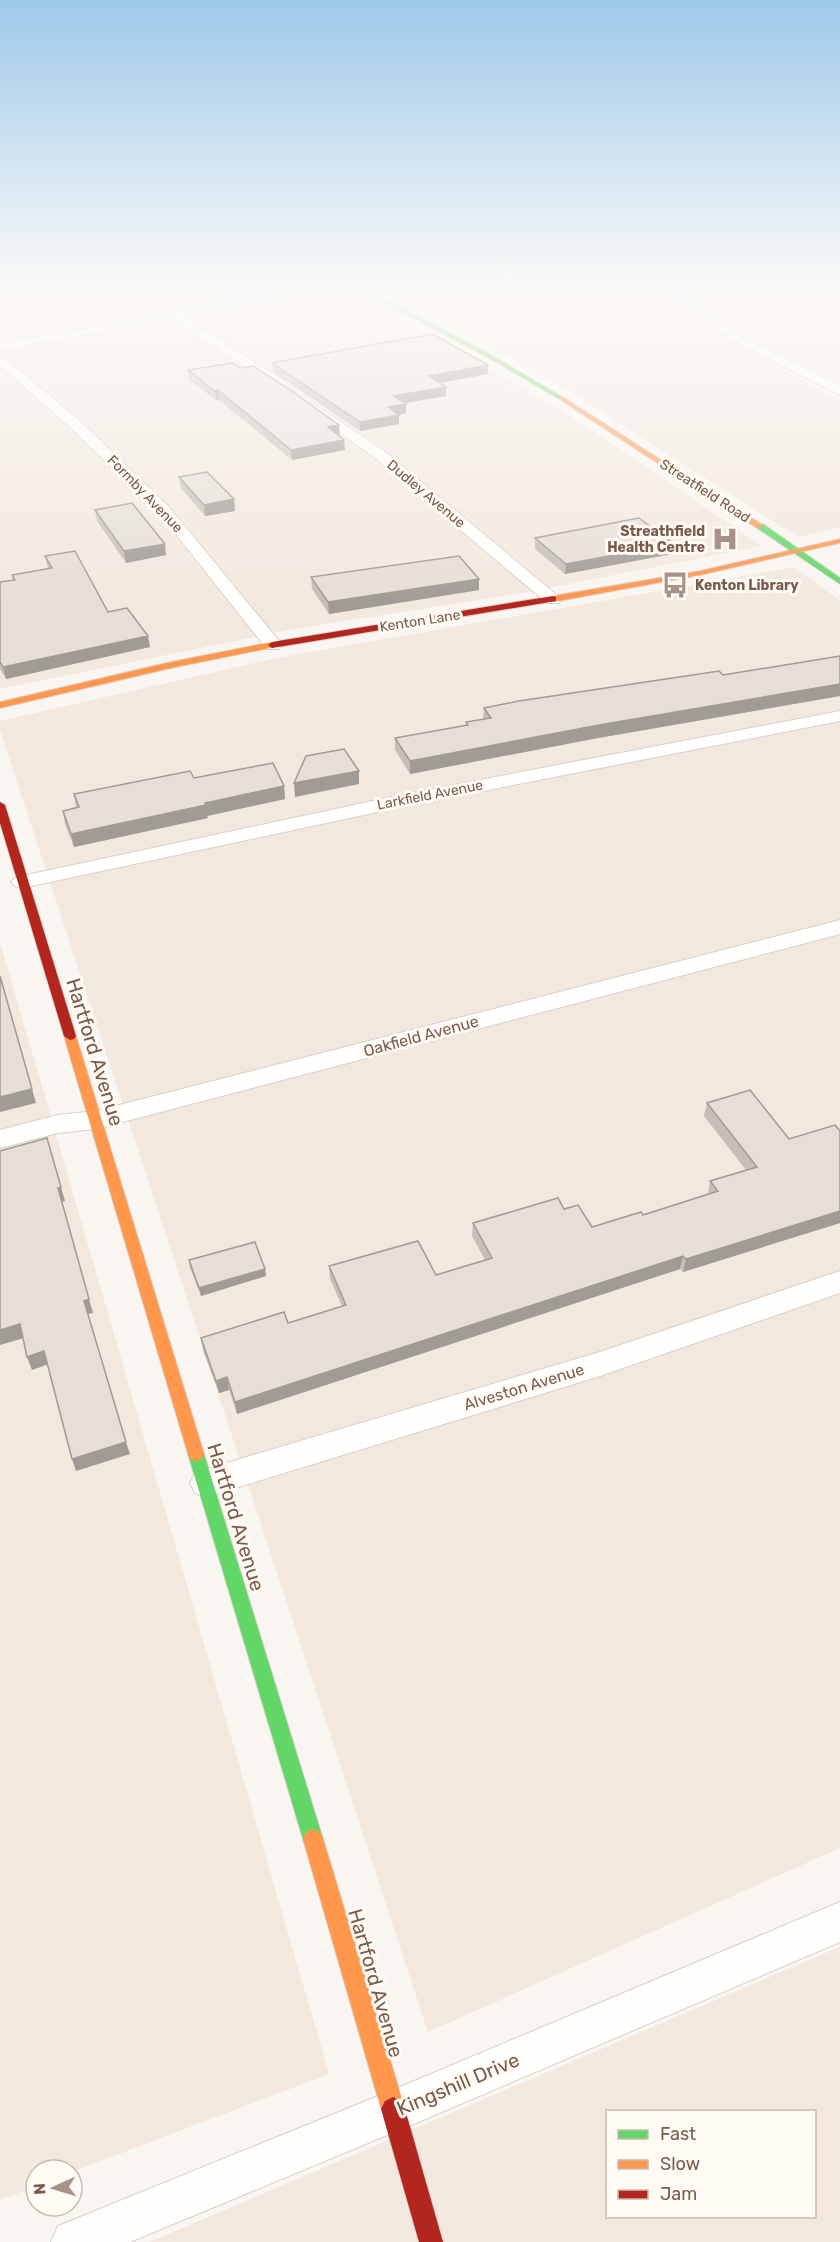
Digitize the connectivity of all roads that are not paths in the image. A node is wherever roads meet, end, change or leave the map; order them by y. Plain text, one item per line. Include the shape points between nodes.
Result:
1 (39, 394) edge
2 (295, 394) edge
3 (553, 394) edge
4 (840, 541) edge
5 (798, 552) junction
6 (840, 582) edge
7 (553, 600) junction
8 (273, 645) junction
9 (0, 705) edge
10 (840, 716) edge
11 (0, 805) edge
12 (22, 882) junction
13 (840, 927) edge
14 (96, 1120) junction
15 (0, 1139) edge
16 (840, 1282) edge
17 (206, 1483) junction
18 (840, 1922) edge
19 (394, 2111) junction
20 (74, 2242) edge
21 (431, 2242) edge

1 - 8 street, Formby Avenue via 164,510
2 - 7 street, Dudley Avenue via 379,454
3 - 5 street, Streatfield Road
4 - 5 street, Kenton Lane
5 - 6 street, Streatfield Road
5 - 7 street, Kenton Lane
7 - 8 street, Kenton Lane
8 - 9 street, Kenton Lane
10 - 12 street, Larkfield Avenue via 401,801
11 - 12 street, Hartford Avenue
12 - 14 street, Hartford Avenue
13 - 14 street, Oakfield Avenue
14 - 15 street, Oakfield Avenue via 58,1124
14 - 17 street, Hartford Avenue
16 - 17 street, Alveston Avenue via 600,1365
17 - 19 street, Hartford Avenue
18 - 19 street, Kingshill Drive
19 - 20 street, Kingshill Drive
19 - 21 street, Hartford Avenue

